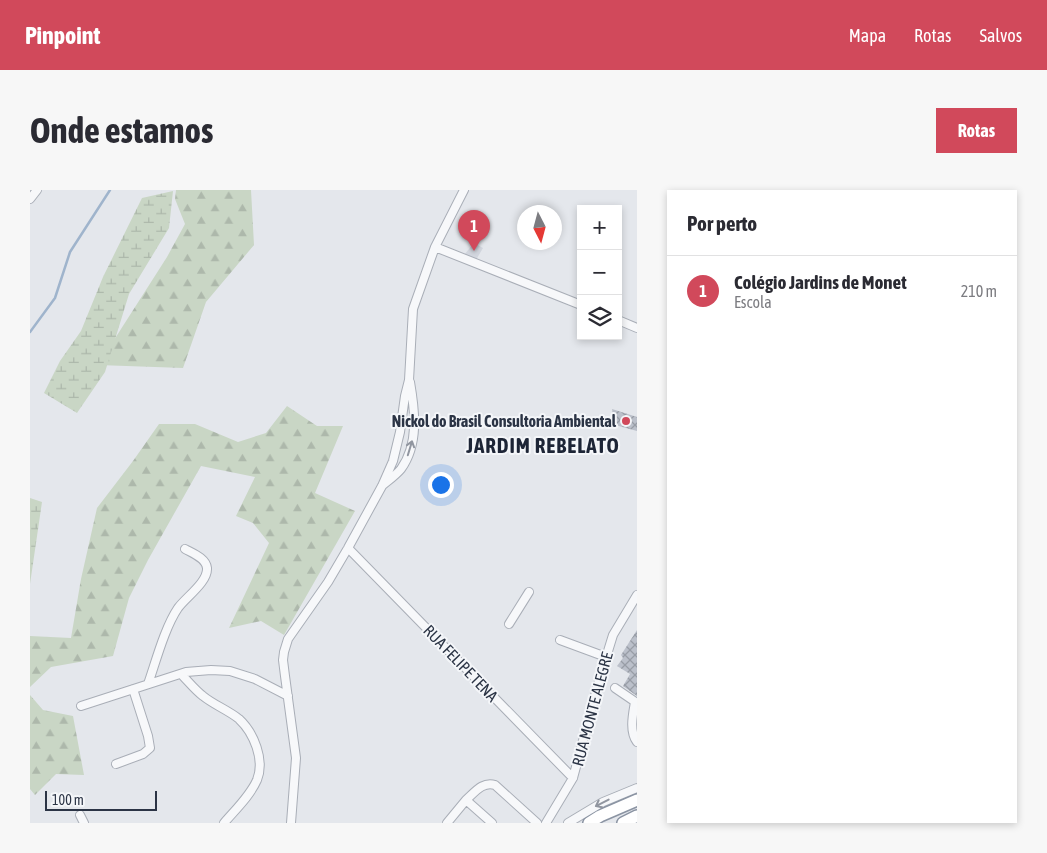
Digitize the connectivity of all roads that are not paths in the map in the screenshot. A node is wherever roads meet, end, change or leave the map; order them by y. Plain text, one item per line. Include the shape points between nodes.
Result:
1 (37, 190) edge
2 (464, 190) edge
3 (30, 199) edge
4 (434, 247) junction
5 (577, 303) edge
6 (622, 322) edge
7 (637, 328) edge
8 (409, 380) junction
9 (382, 486) junction
10 (348, 548) junction
11 (184, 549) dead end
12 (529, 592) dead end
13 (637, 595) edge
14 (509, 624) dead end
15 (560, 640) dead end
16 (606, 657) junction
17 (181, 674) junction
18 (148, 684) junction
19 (615, 688) dead end
20 (133, 689) junction
21 (288, 696) junction
22 (636, 703) edge
23 (81, 706) dead end
24 (637, 742) edge
25 (116, 764) dead end
26 (573, 778) junction
27 (637, 788) edge
28 (466, 800) junction
29 (637, 800) edge
30 (80, 815) dead end
31 (637, 816) edge
32 (84, 823) edge
33 (224, 823) edge
34 (290, 823) edge
35 (447, 823) edge
36 (492, 823) edge
37 (537, 823) edge
38 (547, 823) edge
39 (568, 823) edge
40 (589, 823) edge
41 (623, 823) edge

1 - 3 street
2 - 4 street
4 - 5 street
4 - 8 street via 413,309
6 - 7 street
8 - 9 street via 394,454
9 -> 8 street via 400,471 411,447 414,417
9 - 10 street
10 - 21 street via 288,639 283,660
10 - 26 street, RUA FELIPE TENA
11 - 18 street via 204,560 206,576 173,617
12 - 14 street
13 - 16 street, RUA MONTE ALEGRE via 614,635
15 - 16 street
16 - 26 street, RUA MONTE ALEGRE
17 - 18 street
17 - 21 street via 230,671 255,678
17 - 33 street via 203,697 238,719 248,731 260,761 258,778 250,792
18 - 20 street
19 - 22 street
20 - 23 street
20 - 25 street via 150,748
21 - 34 street via 296,758
22 - 24 street via 632,722
26 - 38 street, RUA MONTE ALEGRE
27 -> 39 street via 603,802
28 - 35 street
28 - 36 street
28 - 37 street via 484,785 496,785
29 - 40 highway
30 - 32 street
31 - 41 highway

